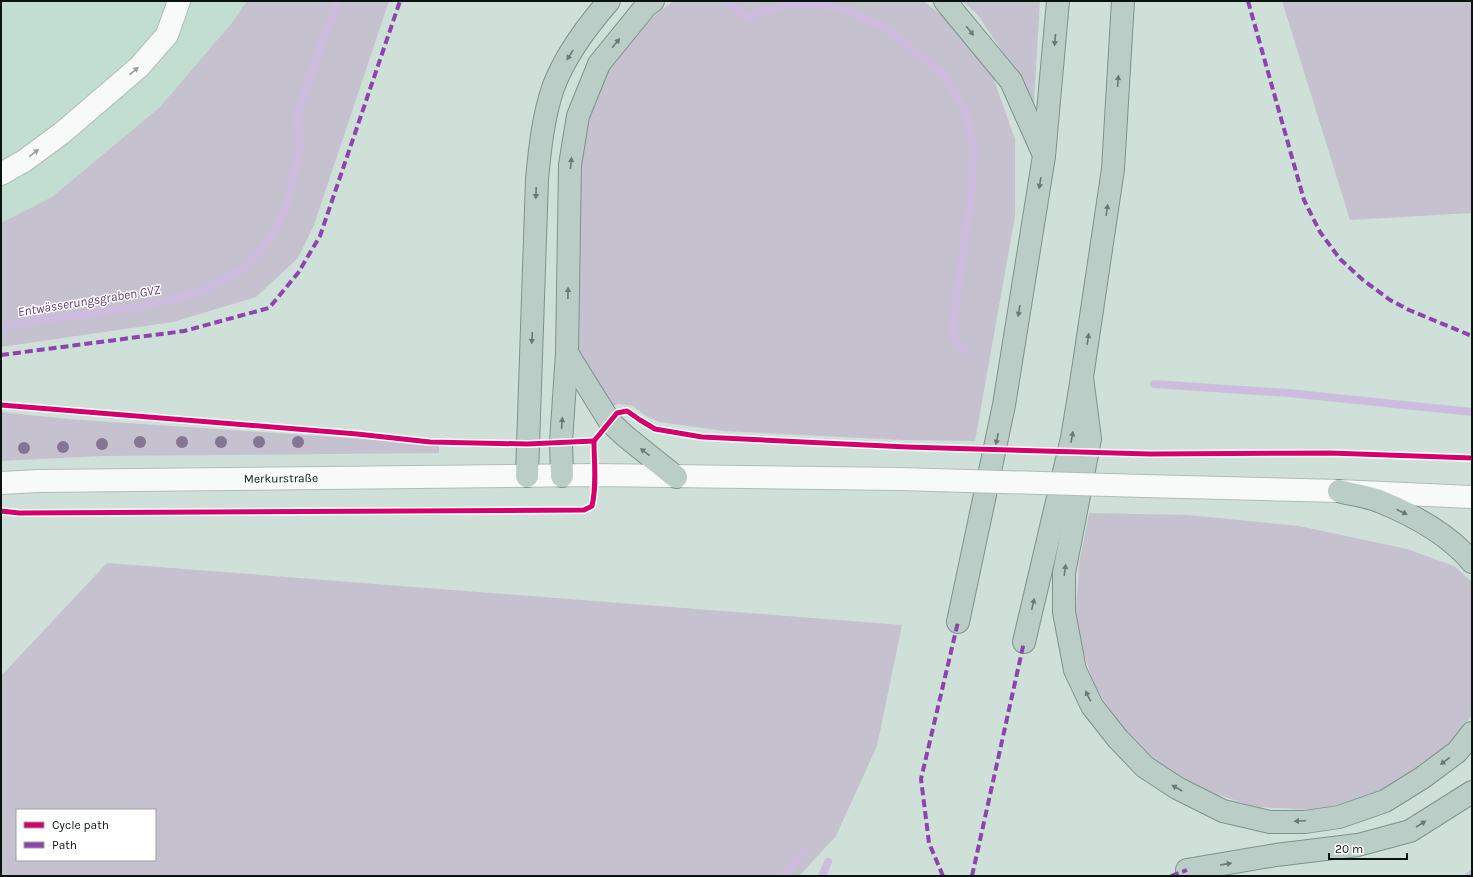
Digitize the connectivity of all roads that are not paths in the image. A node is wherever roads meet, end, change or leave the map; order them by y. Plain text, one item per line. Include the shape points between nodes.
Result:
1 (179, 1) edge
2 (609, 1) edge
3 (653, 1) edge
4 (945, 1) edge
5 (1058, 1) edge
6 (1124, 1) edge
7 (1044, 156) junction
8 (1, 174) edge
9 (567, 353) junction
10 (1082, 377) junction
11 (527, 476) junction
12 (562, 476) junction
13 (676, 477) junction
14 (1, 483) edge
15 (1339, 491) junction
16 (1472, 497) edge
17 (1472, 562) edge
18 (958, 622) dead end
19 (1024, 642) dead end
20 (1472, 733) edge
21 (1472, 792) edge
22 (1187, 870) dead end

8 -> 1 street via 24,161 62,133 139,67 167,35
2 -> 11 highway via 595,16 568,58 554,88 542,131 536,178
9 -> 3 highway via 570,165 578,116 600,64 646,6
4 -> 7 highway via 1011,81
5 -> 7 highway
10 -> 6 highway via 1113,169
7 -> 18 highway via 1004,405
12 -> 9 highway via 561,442
13 -> 9 highway via 610,422
19 -> 10 highway via 1072,438
20 -> 10 highway via 1457,752 1386,800 1339,817 1305,822 1270,822 1223,811 1177,788 1145,767 1118,739 1092,706 1075,670 1064,612 1064,573 1090,439
11 - 12 street, Merkurstraße
11 - 14 street, Merkurstraße
12 - 13 street, Merkurstraße
13 - 15 street, Merkurstraße, bridge via 900,479
15 - 16 street, Merkurstraße
15 -> 17 highway via 1380,501 1428,525
22 -> 21 highway via 1358,845 1410,831

